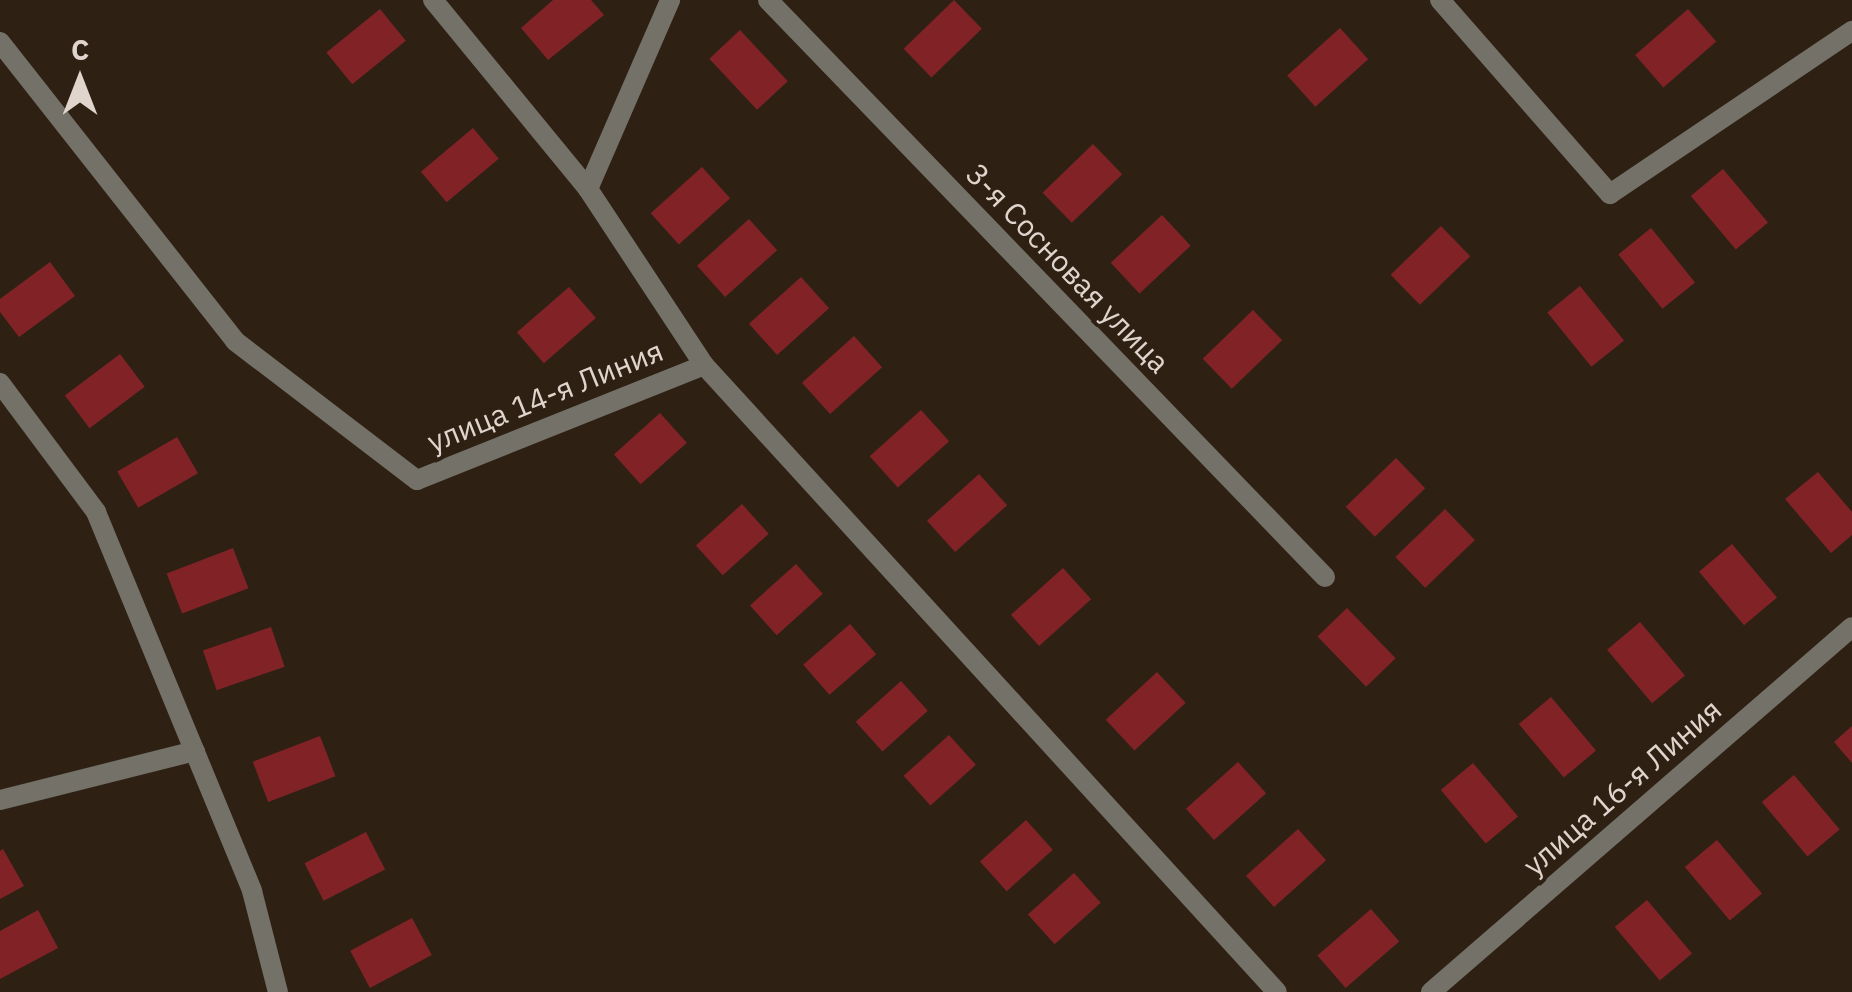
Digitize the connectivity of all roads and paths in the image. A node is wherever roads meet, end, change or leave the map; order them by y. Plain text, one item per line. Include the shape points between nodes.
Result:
1 (432, 0) edge
2 (670, 0) edge
3 (768, 0) edge
4 (1440, 0) edge
5 (1852, 31) edge
6 (0, 42) edge
7 (588, 190) junction
8 (704, 365) junction
9 (0, 383) edge
10 (1325, 577) dead end
11 (1852, 627) edge
12 (195, 751) junction
13 (0, 800) edge
14 (278, 992) edge
15 (1277, 992) edge
16 (1431, 992) edge

1 - 7 street, улица 14-я Линия
2 - 7 street
3 - 10 street, 3-я Сосновая улица
4 - 5 street via 1610,194
6 - 8 street, улица 14-я Линия via 235,341 417,480
7 - 8 street, улица 14-я Линия
8 - 15 street, улица 14-я Линия
9 - 12 street via 96,512
11 - 16 street, улица 16-я Линия
12 - 13 street
12 - 14 street via 252,891

